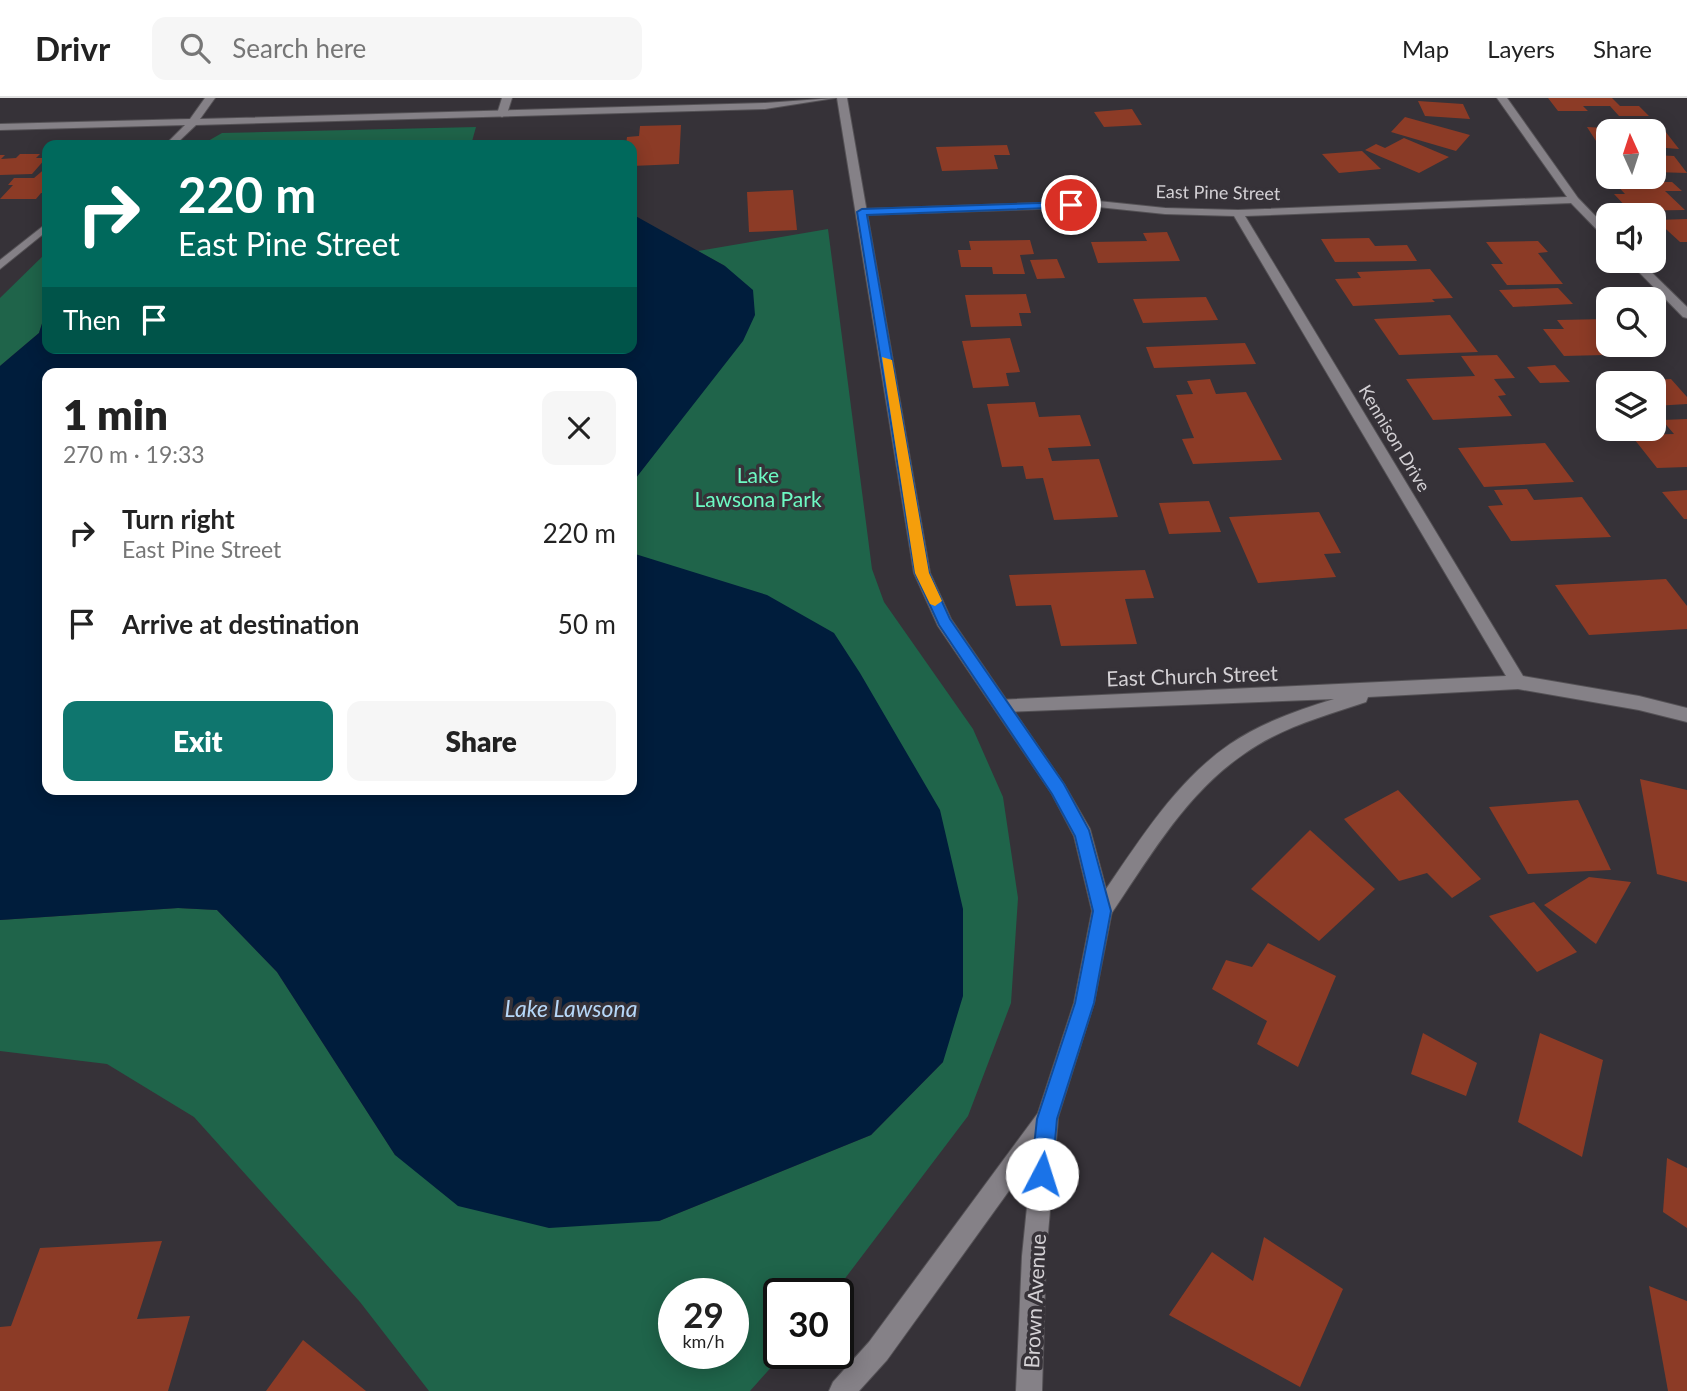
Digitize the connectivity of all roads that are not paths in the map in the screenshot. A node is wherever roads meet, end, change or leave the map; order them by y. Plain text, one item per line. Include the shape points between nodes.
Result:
1 (210, 98) edge
2 (507, 98) edge
3 (830, 98) edge
4 (842, 98) edge
5 (1502, 98) edge
6 (502, 114) junction
7 (192, 123) junction
8 (0, 127) edge
9 (175, 140) edge
10 (1574, 201) junction
11 (862, 212) junction
12 (1238, 213) junction
13 (1596, 223) edge
14 (42, 230) edge
15 (0, 266) edge
16 (1646, 273) edge
17 (1687, 314) edge
18 (1518, 682) junction
19 (1383, 690) junction
20 (1003, 705) junction
21 (1687, 715) edge
22 (1102, 911) junction
23 (1047, 1119) junction
24 (842, 1391) edge
25 (1030, 1391) edge

1 - 7 street
2 - 6 street
3 - 6 street via 765,106
4 - 11 street, Brown Avenue
5 - 10 street
6 - 7 street
7 - 8 street
7 - 9 street
10 - 12 street, East Pine Street
10 - 13 street
11 - 12 street, East Pine Street via 1098,204
11 - 20 street, Brown Avenue via 922,573 944,622
12 - 18 street, Kennison Drive
14 - 15 street
16 - 17 street
18 - 19 street, East Church Street
18 - 21 street, East Church Street
19 - 20 street, East Church Street
19 - 22 street, East Church Street via 1292,718 1236,749 1200,780
20 - 22 street, Brown Avenue via 1083,835
22 - 23 street, Brown Avenue via 1084,1003
23 - 24 street via 878,1351
23 - 25 street, Brown Avenue via 1034,1256

